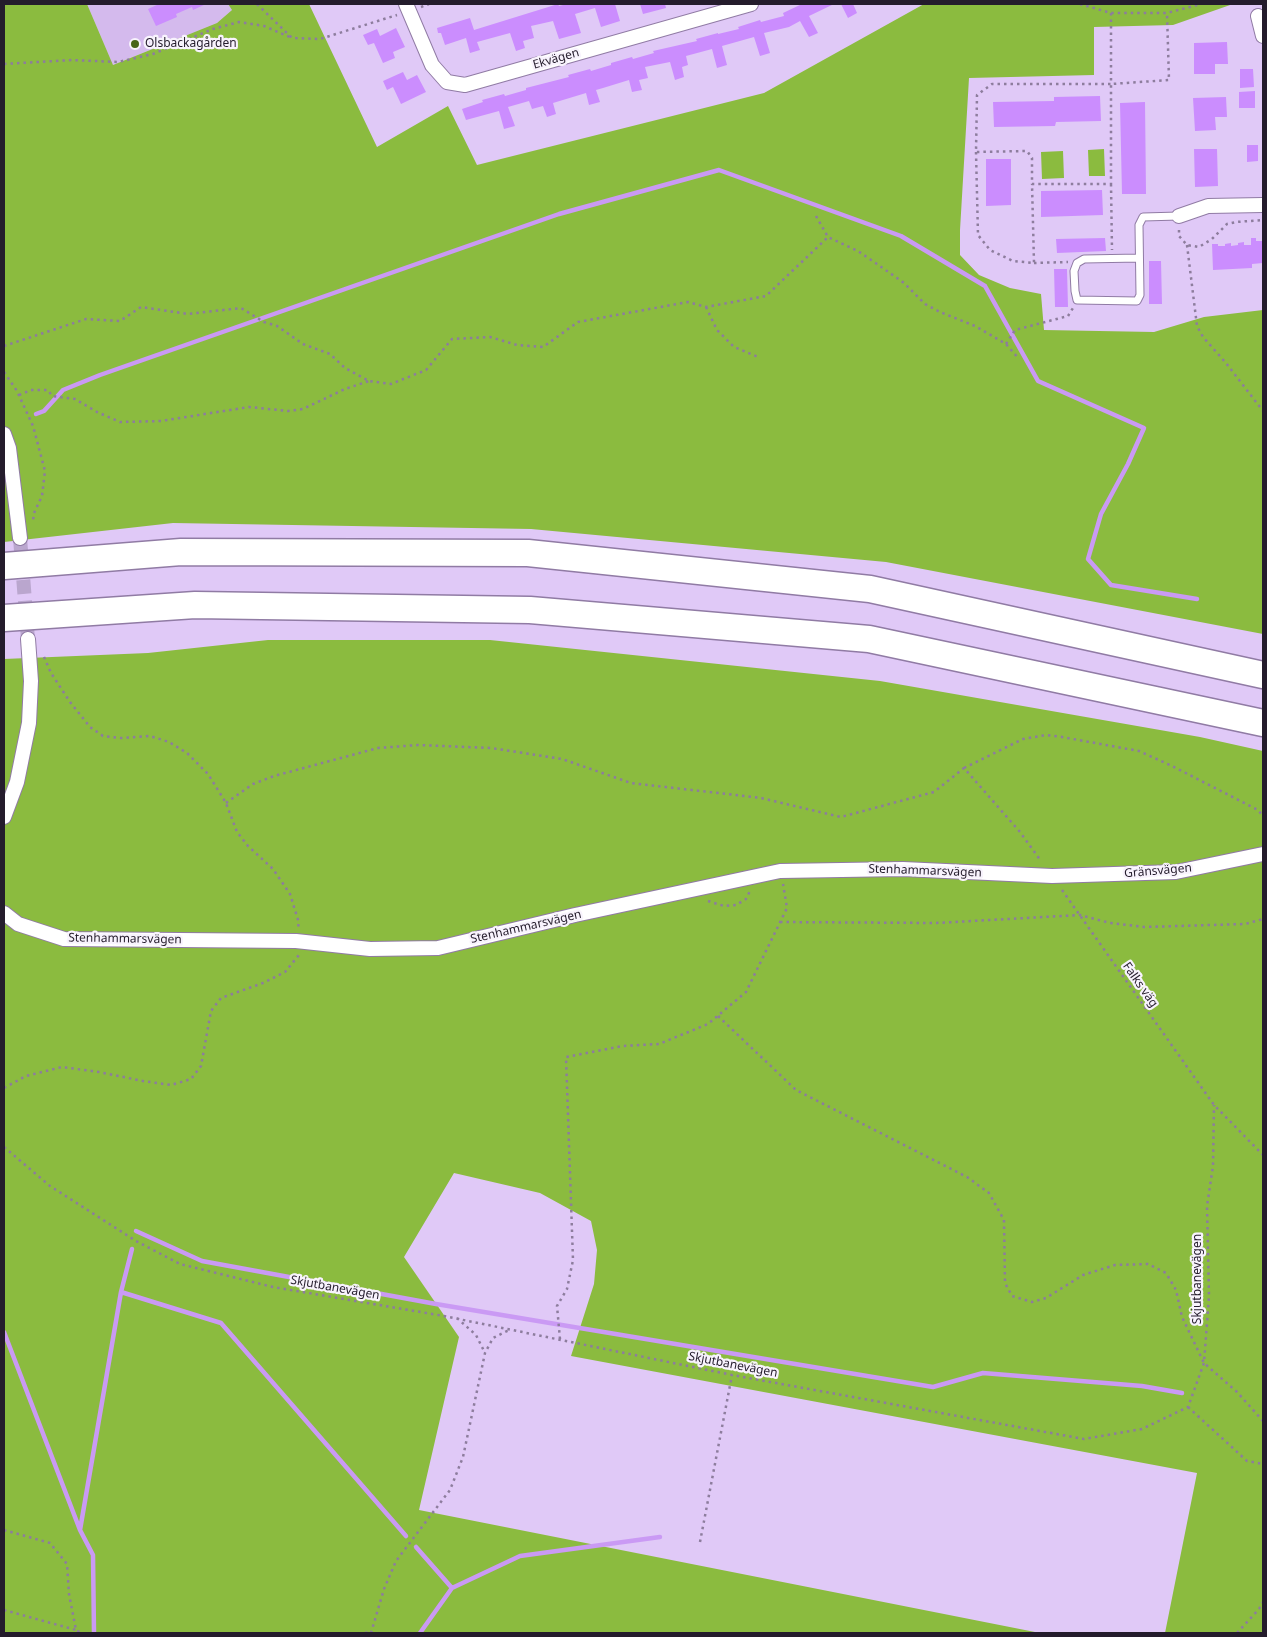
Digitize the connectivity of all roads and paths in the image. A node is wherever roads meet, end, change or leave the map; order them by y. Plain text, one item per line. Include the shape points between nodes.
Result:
1 (257, 4) edge
2 (429, 4) edge
3 (751, 4) edge
4 (1080, 4) edge
5 (1202, 4) edge
6 (407, 7) edge
7 (1111, 13) junction
8 (1167, 13) junction
9 (1258, 16) dead end
10 (1263, 36) edge
11 (292, 38) junction
12 (4, 64) edge
13 (1111, 84) junction
14 (976, 152) junction
15 (1032, 184) junction
16 (1111, 184) junction
17 (1263, 205) edge
18 (816, 216) dead end
19 (1179, 216) junction
20 (1263, 220) edge
21 (828, 237) junction
22 (1186, 245) junction
23 (1112, 258) junction
24 (1139, 258) junction
25 (1077, 263) junction
26 (1034, 264) junction
27 (1078, 300) junction
28 (706, 307) junction
29 (1006, 344) junction
30 (4, 346) edge
31 (758, 357) dead end
32 (1019, 359) dead end
33 (4, 372) edge
34 (369, 381) junction
35 (19, 396) junction
36 (1263, 411) edge
37 (4, 434) edge
38 (32, 522) dead end
39 (20, 538) tunnel mouth
40 (4, 566) edge
41 (4, 618) edge
42 (28, 639) tunnel mouth
43 (44, 656) dead end
44 (1263, 675) edge
45 (1263, 723) edge
46 (964, 768) junction
47 (226, 803) junction
48 (4, 816) edge
49 (1263, 816) edge
50 (1263, 854) edge
51 (780, 871) junction
52 (1052, 876) junction
53 (4, 913) edge
54 (1080, 915) junction
55 (1263, 919) edge
56 (780, 922) junction
57 (296, 940) junction
58 (718, 1016) junction
59 (4, 1088) edge
60 (1214, 1105) junction
61 (4, 1147) edge
62 (1263, 1155) edge
63 (457, 1318) junction
64 (510, 1329) junction
65 (560, 1339) junction
66 (485, 1353) junction
67 (1204, 1362) junction
68 (732, 1375) junction
69 (1188, 1407) junction
70 (1263, 1422) edge
71 (1263, 1464) edge
72 (4, 1530) edge
73 (700, 1542) dead end
74 (1263, 1602) edge
75 (4, 1610) edge
76 (76, 1630) junction
77 (81, 1633) edge
78 (364, 1633) edge
79 (371, 1633) edge
80 (1237, 1633) edge

1 - 11 path
2 - 6 path
3 - 6 street, Ekvägen via 464,85 447,82 432,65
4 - 7 path
5 - 8 path
6 - 11 path via 320,39
7 - 8 path
7 - 13 path
8 - 13 path via 1169,80
9 - 10 street
11 - 12 path via 264,26 239,22 213,29 153,54 118,62 72,60
13 - 14 path via 992,84 977,95
13 - 16 path
14 - 15 path via 1027,151 1032,158
14 - 26 path via 978,235 990,250 1013,261
15 - 16 path
15 - 26 path
16 - 23 path
17 - 19 street via 1208,206
18 - 21 path
19 - 22 path via 1179,236
19 - 24 lane via 1143,217 1139,225
20 - 22 path via 1227,224 1199,247
21 - 28 path via 766,296
21 - 29 path via 877,264 904,283 925,304
22 - 36 path via 1197,326
23 - 24 lane
23 - 25 lane via 1084,259
24 - 27 lane via 1140,295 1137,301
25 - 26 path
25 - 27 lane via 1074,271
27 - 29 path via 1068,316 1016,330
28 - 31 path via 717,330 734,346
28 - 34 path via 688,302 578,322 543,346 517,345 490,337 452,339 426,370 391,384
29 - 32 path
30 - 34 path via 86,319 120,321 141,307 188,314 241,308 277,326 303,344 330,354 345,368
33 - 35 path
34 - 35 path via 303,409 288,411 249,407 161,421 120,422 75,399 52,396 48,390 32,390
35 - 38 path via 33,426 44,471 42,496
37 - 39 street via 9,448
40 - 44 highway via 181,552 528,553 870,589
41 - 45 highway via 195,605 540,611 869,639
42 - 48 street via 29,723 17,782
43 - 47 path via 51,673 90,727 103,736 150,736 169,742 188,753 208,774
46 - 47 path via 934,792 841,817 761,798 631,783 562,759 491,748 418,744 378,748 274,776 253,784
46 - 49 path via 1023,739 1046,735 1062,737 1139,751 1258,810
46 - 52 path, Falks väg via 1020,832
47 - 57 path via 237,832 273,869 290,894 299,923
50 - 52 street, Gränsvägen via 1176,872
51 - 52 street, Stenhammarsvägen via 903,869
51 - 56 path via 787,908
51 - 57 street, Stenhammarsvägen via 438,948 370,949
52 - 54 path, Falks väg
53 - 57 street, Stenhammarsvägen via 18,924 64,940
54 - 55 path via 1144,927 1245,924
54 - 56 path via 936,923
54 - 60 path, Falks väg
56 - 58 path via 746,992
57 - 59 path via 299,955 285,972 221,998 211,1011 200,1066 191,1079 171,1084 62,1067 26,1076
58 - 65 path via 708,1024 659,1044 622,1046 566,1057 573,1260 567,1289 557,1306
58 - 67 path via 796,1090 967,1177 989,1193 1004,1220 1005,1283 1012,1296 1032,1302 1046,1298 1083,1276 1115,1266 1148,1264 1166,1273 1176,1290 1182,1317
60 - 62 path, Falks väg
60 - 67 path, Skjutbanevägen via 1213,1166 1207,1206 1210,1296
61 - 63 path, Skjutbanevägen via 50,1186 136,1242 180,1264 273,1287
63 - 64 path, Skjutbanevägen
63 - 66 path via 476,1335
64 - 65 path, Skjutbanevägen
64 - 66 path via 493,1338
65 - 68 path, Skjutbanevägen
66 - 79 path via 463,1458 450,1490 396,1561
67 - 69 path, Skjutbanevägen
67 - 70 path
68 - 69 path, Skjutbanevägen via 1084,1439 1142,1429
68 - 73 path
69 - 71 path via 1247,1461
72 - 76 path via 50,1543 67,1564
74 - 80 path
75 - 76 path
76 - 77 path
78 - 79 path

